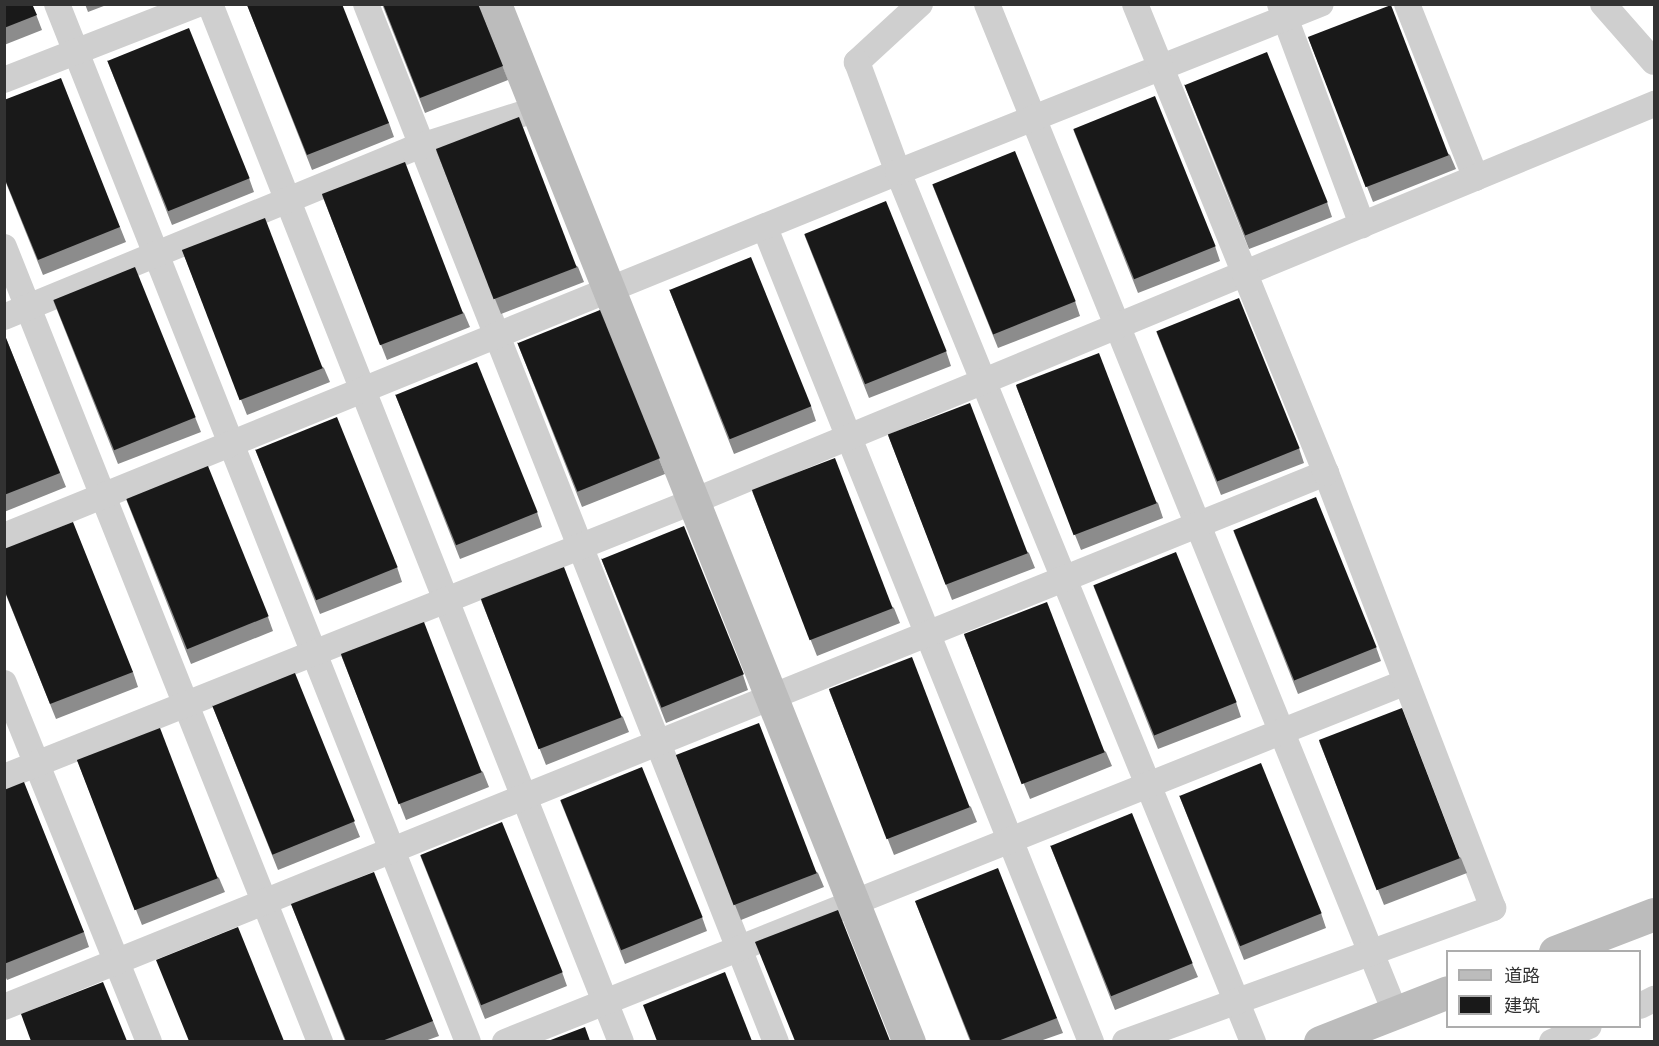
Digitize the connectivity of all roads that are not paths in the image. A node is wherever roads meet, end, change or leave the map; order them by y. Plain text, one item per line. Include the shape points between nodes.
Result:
1 (57, 4) edge
2 (198, 4) edge
3 (210, 4) edge
4 (366, 4) edge
5 (495, 4) edge
6 (920, 4) edge
7 (987, 4) edge
8 (1135, 4) edge
9 (1321, 4) edge
10 (1407, 4) edge
11 (1603, 4) edge
12 (1282, 12) edge
13 (77, 52) junction
14 (1654, 62) edge
15 (1161, 69) junction
16 (4, 80) edge
17 (1654, 104) edge
18 (537, 109) junction
19 (1034, 120) junction
20 (422, 146) junction
21 (898, 172) junction
22 (1476, 178) junction
23 (288, 200) junction
24 (1362, 225) junction
25 (765, 228) junction
26 (4, 247) edge
27 (157, 254) junction
28 (1244, 273) junction
29 (610, 291) junction
30 (28, 308) junction
31 (4, 317) edge
32 (1117, 326) junction
33 (497, 336) junction
34 (984, 381) junction
35 (363, 390) junction
36 (848, 437) junction
37 (232, 444) junction
38 (1326, 473) junction
39 (103, 496) junction
40 (694, 501) junction
41 (1198, 525) junction
42 (4, 536) edge
43 (579, 547) junction
44 (1064, 579) junction
45 (446, 601) junction
46 (927, 634) junction
47 (314, 653) junction
48 (1406, 682) junction
49 (4, 683) edge
50 (772, 697) junction
51 (184, 705) junction
52 (1281, 731) junction
53 (657, 743) junction
54 (37, 764) junction
55 (4, 777) edge
56 (1148, 784) junction
57 (524, 798) junction
58 (1010, 839) junction
59 (392, 851) junction
60 (853, 901) junction
61 (263, 903) junction
62 (1654, 914) edge
63 (739, 948) junction
64 (1558, 950) edge
65 (1371, 953) junction
66 (117, 961) junction
67 (1446, 993) edge
68 (605, 1001) junction
69 (1237, 1001) junction
70 (4, 1007) edge
71 (1395, 1012) junction
72 (149, 1041) edge
73 (320, 1041) edge
74 (468, 1041) edge
75 (505, 1041) edge
76 (621, 1041) edge
77 (776, 1041) edge
78 (909, 1041) edge
79 (1091, 1041) edge
80 (1125, 1041) edge
81 (1254, 1041) edge
82 (1320, 1041) edge

1 - 13 street
2 - 13 street
3 - 23 street
4 - 20 street
5 - 18 street
6 - 21 street via 857,62
7 - 19 street
8 - 15 street
9 - 12 street
10 - 22 street
11 - 14 street
12 - 15 street
12 - 24 street
13 - 16 street
13 - 27 street
15 - 19 street
15 - 28 street
17 - 22 street
18 - 20 street
18 - 29 street
19 - 21 street
19 - 32 street
20 - 23 street
20 - 33 street
21 - 25 street
21 - 34 street
22 - 24 street
23 - 27 street
23 - 35 street
24 - 28 street
25 - 29 street
25 - 36 street
26 - 30 street
27 - 30 street
27 - 37 street
28 - 32 street
28 - 38 street
29 - 33 street
29 - 40 street
30 - 31 street
30 - 39 street
32 - 34 street
32 - 41 street
33 - 35 street
33 - 43 street
34 - 36 street
34 - 44 street
35 - 37 street
35 - 45 street
36 - 40 street
36 - 46 street
37 - 39 street
37 - 47 street
38 - 41 street
38 - 48 street
39 - 42 street
39 - 51 street
40 - 43 street
40 - 50 street
41 - 44 street
41 - 52 street
43 - 45 street
43 - 53 street
44 - 46 street
44 - 56 street
45 - 47 street
45 - 57 street
46 - 50 street
46 - 58 street
47 - 51 street
47 - 59 street
48 - 52 street
48 - 65 street via 1493,908
49 - 54 street
50 - 53 street
50 - 60 street
51 - 54 street
51 - 61 street
52 - 56 street
52 - 65 street
53 - 57 street
53 - 63 street
54 - 55 street
54 - 66 street
56 - 58 street
56 - 69 street
57 - 59 street
57 - 68 street
58 - 60 street
58 - 79 street
59 - 61 street
59 - 74 street
60 - 63 street
60 - 78 street
61 - 66 street
61 - 73 street
62 - 64 street
63 - 68 street
63 - 77 street
65 - 69 street
65 - 71 street
66 - 70 street
66 - 72 street
67 - 71 street
68 - 75 street
68 - 76 street
69 - 80 street
69 - 81 street
71 - 82 street

